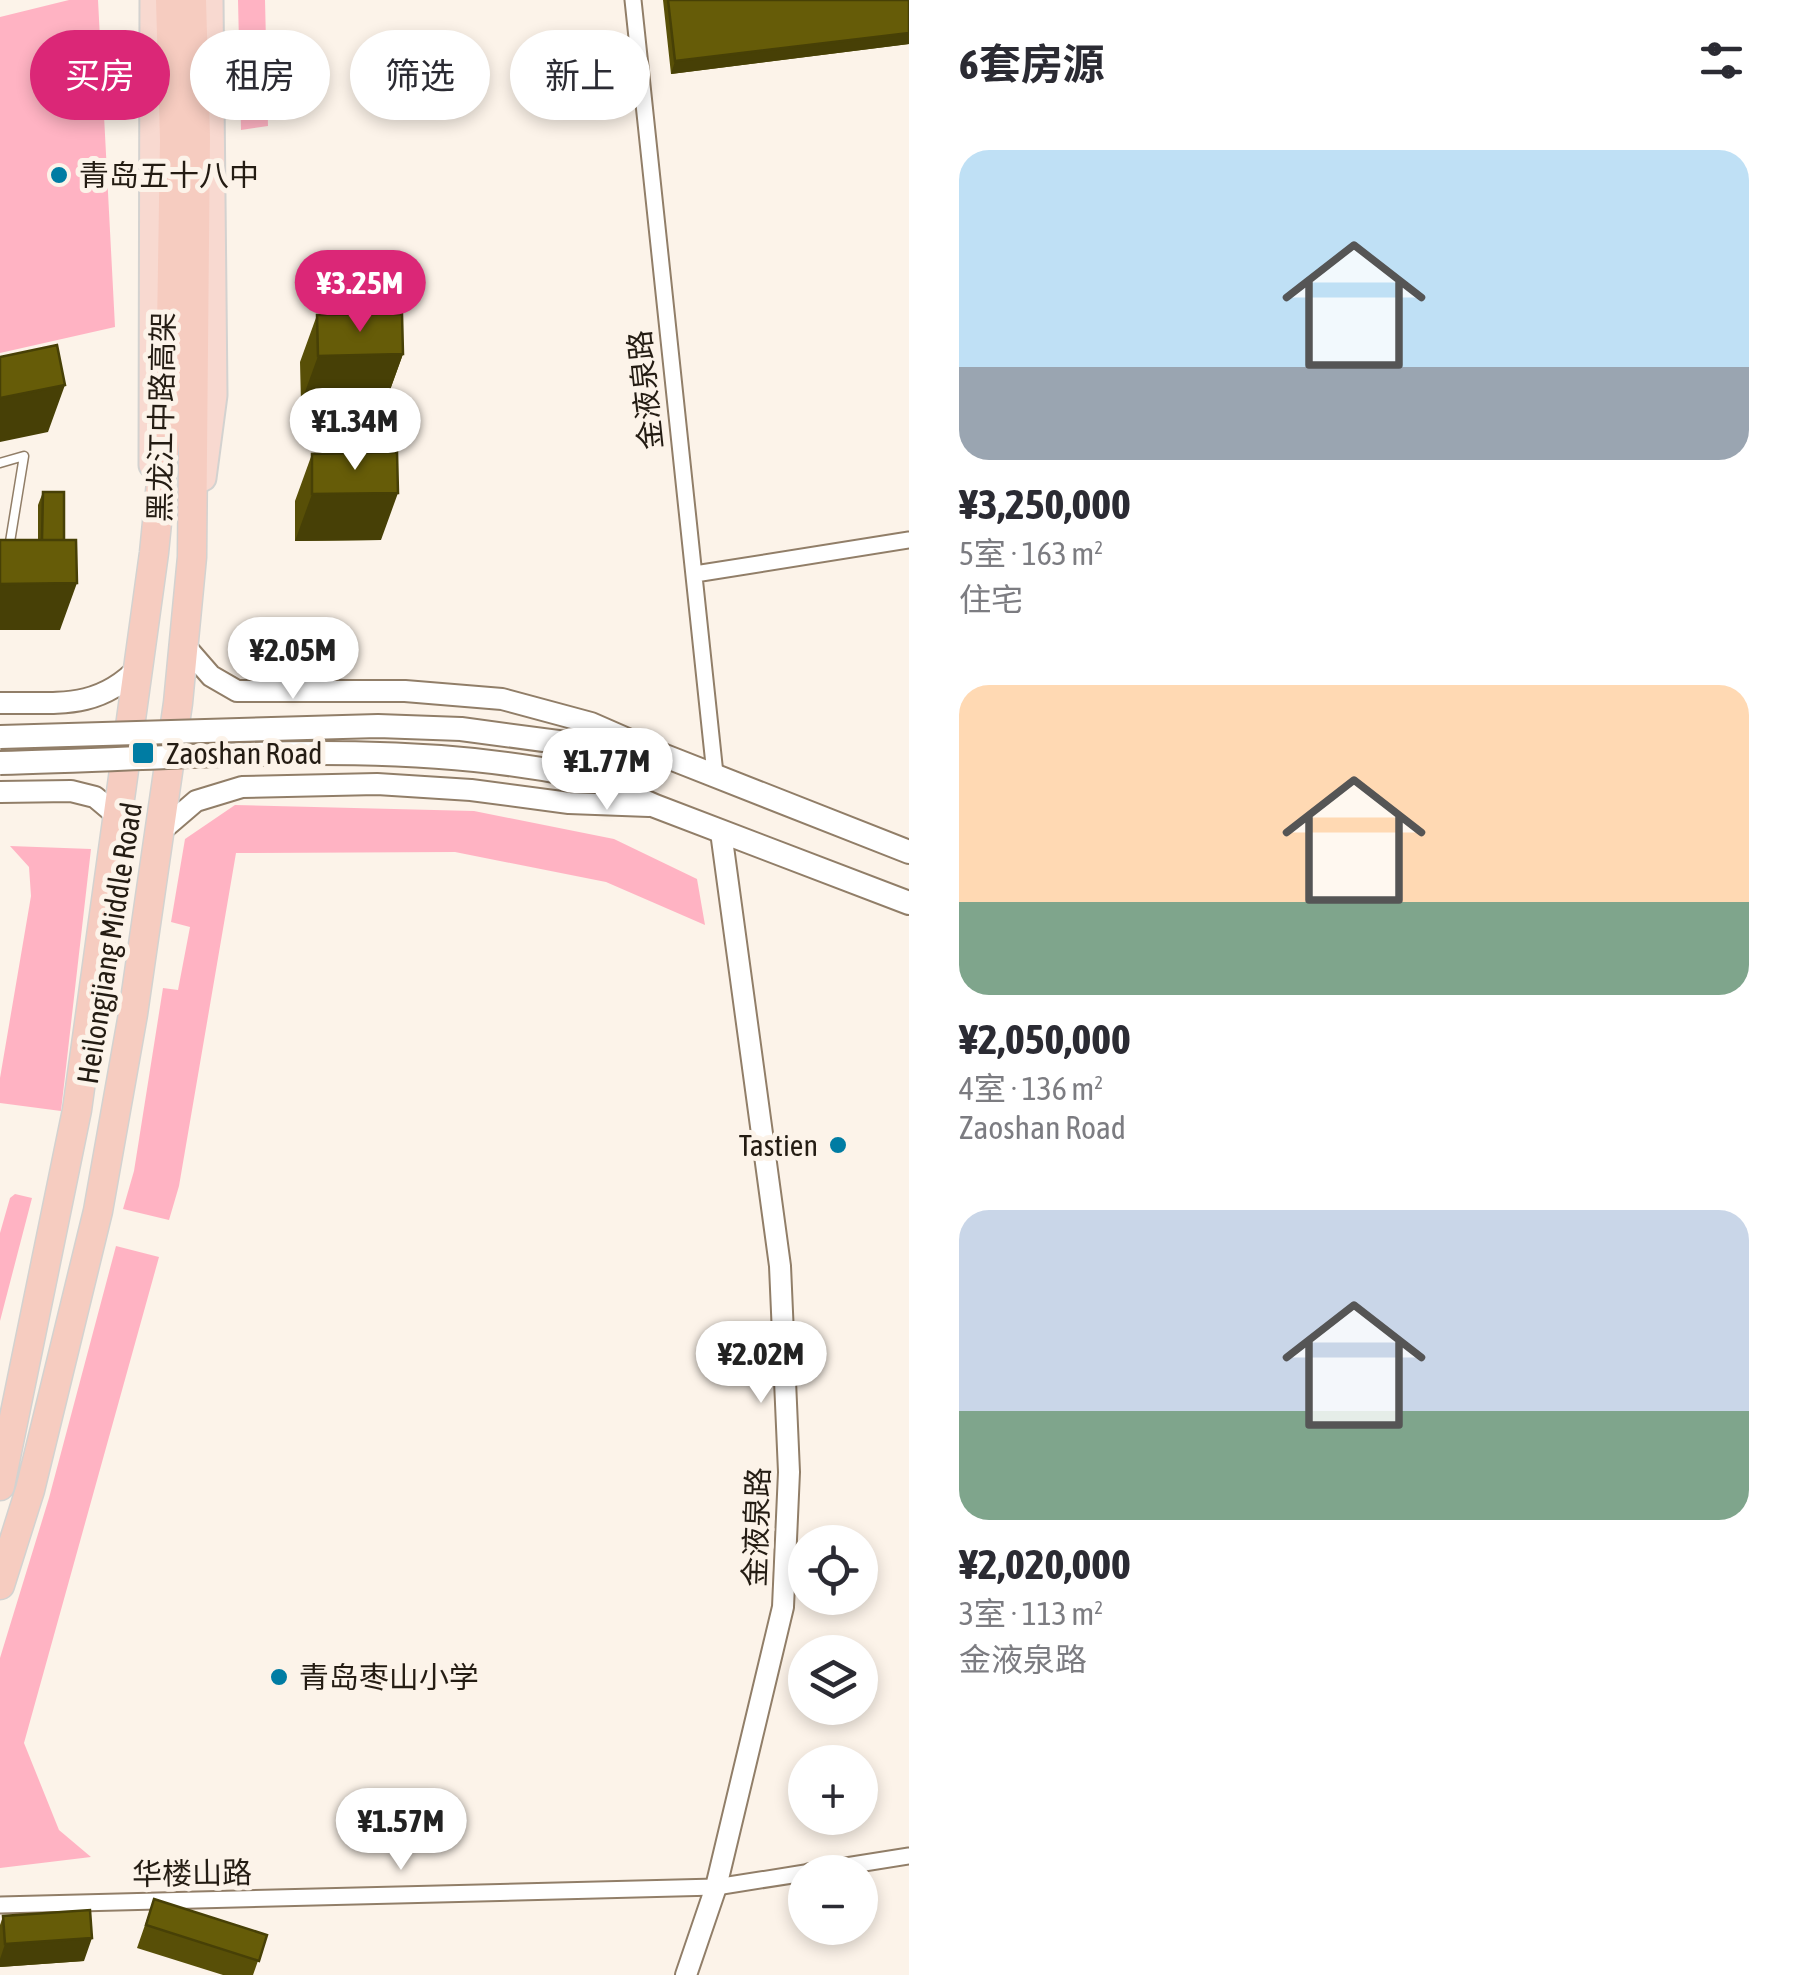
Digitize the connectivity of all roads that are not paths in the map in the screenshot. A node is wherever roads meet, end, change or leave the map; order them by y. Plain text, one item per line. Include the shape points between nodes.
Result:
1 (153, 0) edge
2 (170, 0) edge
3 (192, 0) edge
4 (210, 0) edge
5 (632, 0) edge
6 (184, 278) junction
7 (0, 462) edge
8 (909, 540) edge
9 (154, 553) junction
10 (0, 554) edge
11 (192, 558) junction
12 (695, 574) junction
13 (184, 645) junction
14 (140, 666) junction
15 (0, 703) edge
16 (0, 737) edge
17 (666, 756) junction
18 (0, 763) edge
19 (715, 774) junction
20 (0, 792) edge
21 (655, 806) junction
22 (120, 818) junction
23 (161, 831) junction
24 (721, 832) junction
25 (909, 852) edge
26 (909, 903) edge
27 (0, 1486) edge
28 (0, 1586) edge
29 (909, 1856) edge
30 (878, 1861) edge
31 (788, 1876) edge
32 (716, 1887) junction
33 (0, 1905) edge
34 (686, 1975) edge

1 - 9 main road, Heilongjiang Middle Road
2 - 6 highway
3 - 6 highway via 196,137
4 - 11 main road, Heilongjiang Middle Road via 214,395
5 - 12 street, 金液泉路
6 - 9 highway, 黑龙江中路高架
6 - 11 highway, 黑龙江中路高架
7 - 10 lane via 24,456 9,548
8 - 12 street
9 - 14 highway, Heilongjiang Middle Road
11 - 13 highway, Heilongjiang Middle Road
12 - 19 street, 金液泉路
13 - 17 street via 211,676 237,690 405,690 502,700 591,723
13 - 23 highway, Heilongjiang Middle Road
14 - 15 street via 122,684 84,702
14 - 22 highway, Heilongjiang Middle Road
16 - 17 main road, bridge via 378,726 478,730
17 - 19 main road
18 - 21 main road, bridge via 376,753 490,760 604,782
19 - 25 main road
20 - 22 street via 71,791 96,797
21 - 23 street via 377,784 242,787 196,801
21 - 24 main road
22 - 27 highway, Heilongjiang Middle Road via 78,1110
23 - 28 highway, Heilongjiang Middle Road via 98,1211
24 - 26 main road
24 - 32 street, 金液泉路 via 780,1266 789,1472 783,1607
29 - 30 street, 华楼山路
31 - 32 street, 华楼山路
32 - 33 street, 华楼山路
32 - 34 street, 金液泉路

